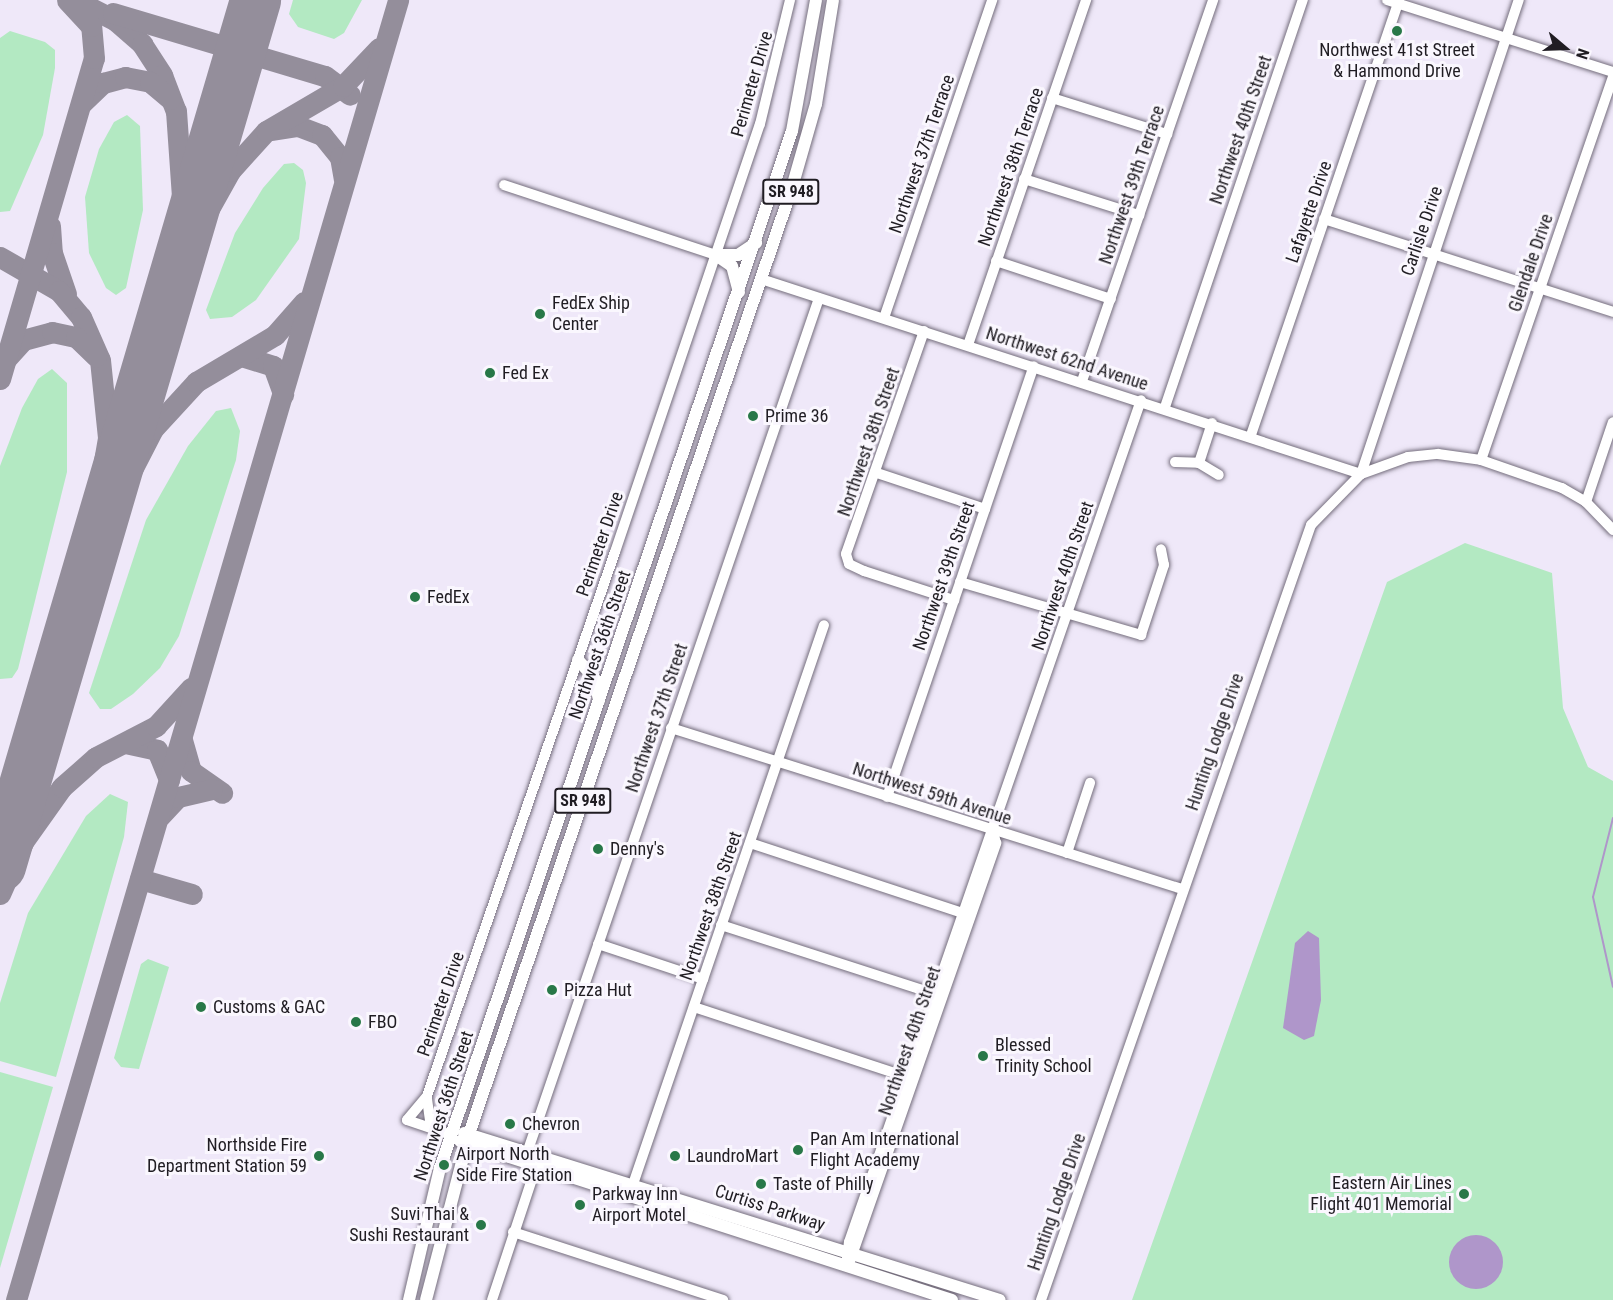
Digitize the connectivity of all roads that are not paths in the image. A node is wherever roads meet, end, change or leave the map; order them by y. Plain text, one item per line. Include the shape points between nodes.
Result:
1 (790, 0) edge
2 (816, 0) edge
3 (833, 0) edge
4 (992, 0) edge
5 (1086, 0) edge
6 (1213, 0) edge
7 (1303, 0) edge
8 (1519, 0) edge
9 (1395, 1) edge
10 (1506, 38) junction
11 (1613, 72) edge
12 (1613, 78) edge
13 (1052, 98) junction
14 (799, 101) junction
15 (816, 104) junction
16 (1167, 134) junction
17 (1024, 179) junction
18 (504, 185) dead end
19 (1138, 215) junction
20 (1324, 219) junction
21 (756, 243) junction
22 (1431, 254) junction
23 (716, 255) junction
24 (996, 261) junction
25 (761, 279) junction
26 (1540, 288) junction
27 (740, 292) junction
28 (819, 298) junction
29 (1111, 299) junction
30 (1613, 312) edge
31 (884, 318) junction
32 (924, 331) junction
33 (968, 345) junction
34 (1034, 366) junction
35 (1082, 381) junction
36 (1141, 400) junction
37 (1165, 407) junction
38 (1613, 422) edge
39 (1212, 423) junction
40 (1251, 435) junction
41 (1481, 459) junction
42 (1175, 462) dead end
43 (1199, 463) junction
44 (877, 473) junction
45 (1361, 474) junction
46 (1219, 475) dead end
47 (671, 491) junction
48 (687, 496) junction
49 (1586, 502) junction
50 (985, 509) junction
51 (1613, 530) edge
52 (1161, 549) dead end
53 (960, 582) junction
54 (954, 600) junction
55 (1068, 613) junction
56 (824, 625) dead end
57 (616, 651) junction
58 (578, 660) junction
59 (626, 675) junction
60 (604, 688) junction
61 (600, 701) junction
62 (671, 728) junction
63 (777, 762) junction
64 (1090, 783) dead end
65 (570, 788) junction
66 (887, 797) junction
67 (579, 814) junction
68 (993, 831) junction
69 (750, 843) junction
70 (1067, 854) junction
71 (546, 858) junction
72 (1182, 889) junction
73 (966, 913) junction
74 (722, 925) junction
75 (540, 926) junction
76 (520, 933) junction
77 (598, 944) junction
78 (703, 979) junction
79 (938, 995) junction
80 (694, 1007) junction
81 (910, 1078) junction
82 (427, 1096) junction
83 (431, 1128) junction
84 (470, 1131) junction
85 (452, 1135) junction
86 (466, 1145) junction
87 (528, 1150) junction
88 (536, 1167) junction
89 (634, 1183) junction
90 (629, 1197) junction
91 (513, 1232) junction
92 (851, 1252) junction
93 (846, 1266) junction
94 (409, 1300) edge
95 (426, 1300) edge
96 (492, 1300) edge
97 (723, 1300) edge
98 (952, 1300) edge
99 (1000, 1300) edge
100 (1041, 1300) edge

1 - 23 street, Perimeter Drive via 774,79
2 - 14 main road, Northwest 36th Street / SR 948
3 - 15 main road, Northwest 36th Street / SR 948
4 - 31 street, Northwest 37th Terrace
5 - 13 street, Northwest 38th Terrace
6 - 16 street, Northwest 39th Terrace
7 - 37 street, Northwest 40th Street
8 - 10 street, Carlisle Drive
9 - 10 street
9 - 20 street, Lafayette Drive
10 - 11 street
10 - 22 street, Carlisle Drive
12 - 26 street, Glendale Drive
13 - 16 street
13 - 17 street, Northwest 38th Terrace
14 - 15 main road
14 - 21 main road, Northwest 36th Street / SR 948
15 - 25 main road, Northwest 36th Street / SR 948
16 - 19 street, Northwest 39th Terrace
17 - 19 street
17 - 24 street, Northwest 38th Terrace
18 - 23 street
19 - 29 street, Northwest 39th Terrace
20 - 22 street
20 - 40 street, Lafayette Drive
21 - 23 main road via 738,255
21 - 27 main road, Northwest 36th Street / SR 948
22 - 26 street
22 - 45 street, Carlisle Drive
23 - 27 main road via 732,266
23 - 58 street, Perimeter Drive
24 - 29 street
24 - 33 street, Northwest 38th Terrace
25 - 28 street, Northwest 62nd Avenue
25 - 48 main road, Northwest 36th Street / SR 948
26 - 30 street
26 - 41 street, Glendale Drive
27 - 47 main road, Northwest 36th Street / SR 948
28 - 31 street, Northwest 62nd Avenue
28 - 62 street, Northwest 37th Street
29 - 35 street, Northwest 39th Terrace
31 - 32 street, Northwest 62nd Avenue
32 - 33 street, Northwest 62nd Avenue
32 - 44 street, Northwest 38th Street
33 - 34 street, Northwest 62nd Avenue
34 - 35 street, Northwest 62nd Avenue
34 - 50 street, Northwest 39th Street
35 - 36 street, Northwest 62nd Avenue
36 - 37 street, Northwest 62nd Avenue
36 - 55 street, Northwest 40th Street
37 - 39 street, Northwest 62nd Avenue
38 - 49 street
39 - 40 street, Northwest 62nd Avenue
39 - 43 street
40 - 45 street, Northwest 62nd Avenue
41 - 45 street, Hunting Lodge Drive via 1424,455
41 - 49 street, Hunting Lodge Drive
42 - 43 street
43 - 46 street
44 - 50 street
44 - 54 street, Northwest 38th Street via 846,554 849,564
45 - 72 street, Hunting Lodge Drive via 1323,508 1302,543
47 - 48 main road
47 - 57 main road, Northwest 36th Street / SR 948
48 - 59 main road, Northwest 36th Street / SR 948
49 - 51 street, Hunting Lodge Drive
50 - 53 street, Northwest 39th Street
52 - 55 street via 1164,565 1141,635
53 - 54 street, Northwest 39th Street
53 - 55 street
54 - 66 street, Northwest 39th Street
55 - 68 street, Northwest 40th Street
56 - 63 street, Northwest 38th Street
57 - 59 main road
57 - 60 main road, Northwest 36th Street / SR 948
58 - 61 main road via 594,678
58 - 82 street, Perimeter Drive
59 - 60 main road
59 - 67 main road, Northwest 36th Street / SR 948
60 - 61 main road, Northwest 36th Street / SR 948
61 - 65 main road, Northwest 36th Street / SR 948
62 - 63 street, Northwest 59th Avenue
62 - 77 street, Northwest 37th Street
63 - 66 street, Northwest 59th Avenue
63 - 69 street, Northwest 38th Street
64 - 70 street
65 - 67 main road
65 - 71 main road, Northwest 36th Street / SR 948
66 - 68 street, Northwest 59th Avenue
67 - 75 main road, Northwest 36th Street / SR 948
68 - 70 street, Northwest 59th Avenue
68 - 73 street, Northwest 40th Street
69 - 73 street
69 - 74 street, Northwest 38th Street
70 - 72 street, Northwest 59th Avenue
71 - 75 main road via 550,868 539,900
71 - 76 main road, Northwest 36th Street / SR 948
72 - 100 street, Hunting Lodge Drive
73 - 79 street, Northwest 40th Street
74 - 78 street, Northwest 38th Street
74 - 79 street
75 - 76 main road
75 - 84 main road, Northwest 36th Street / SR 948
76 - 85 main road, Northwest 36th Street / SR 948
77 - 78 street
77 - 87 street, Northwest 37th Street
78 - 80 street, Northwest 38th Street
79 - 81 street, Northwest 40th Street
80 - 81 street
80 - 89 street, Northwest 38th Street
81 - 92 street, Northwest 40th Street
82 - 83 street, Perimeter Drive
82 - 83 street, Perimeter Drive via 407,1120
83 - 85 street
84 - 85 main road
84 - 86 main road, Northwest 36th Street / SR 948
84 - 87 main road, Curtiss Parkway
85 - 86 main road, Curtiss Parkway
85 - 94 main road, Northwest 36th Street / SR 948
86 - 88 main road, Curtiss Parkway
86 - 95 main road, Northwest 36th Street / SR 948
87 - 89 main road, Curtiss Parkway
88 - 90 main road, Curtiss Parkway
88 - 91 street
89 - 90 street, Northwest 38th Street
89 - 92 main road, Curtiss Parkway
90 - 93 main road, Curtiss Parkway
91 - 96 street
91 - 97 street
92 - 93 street, Northwest 40th Street
92 - 99 main road, Curtiss Parkway
93 - 98 main road, Curtiss Parkway

